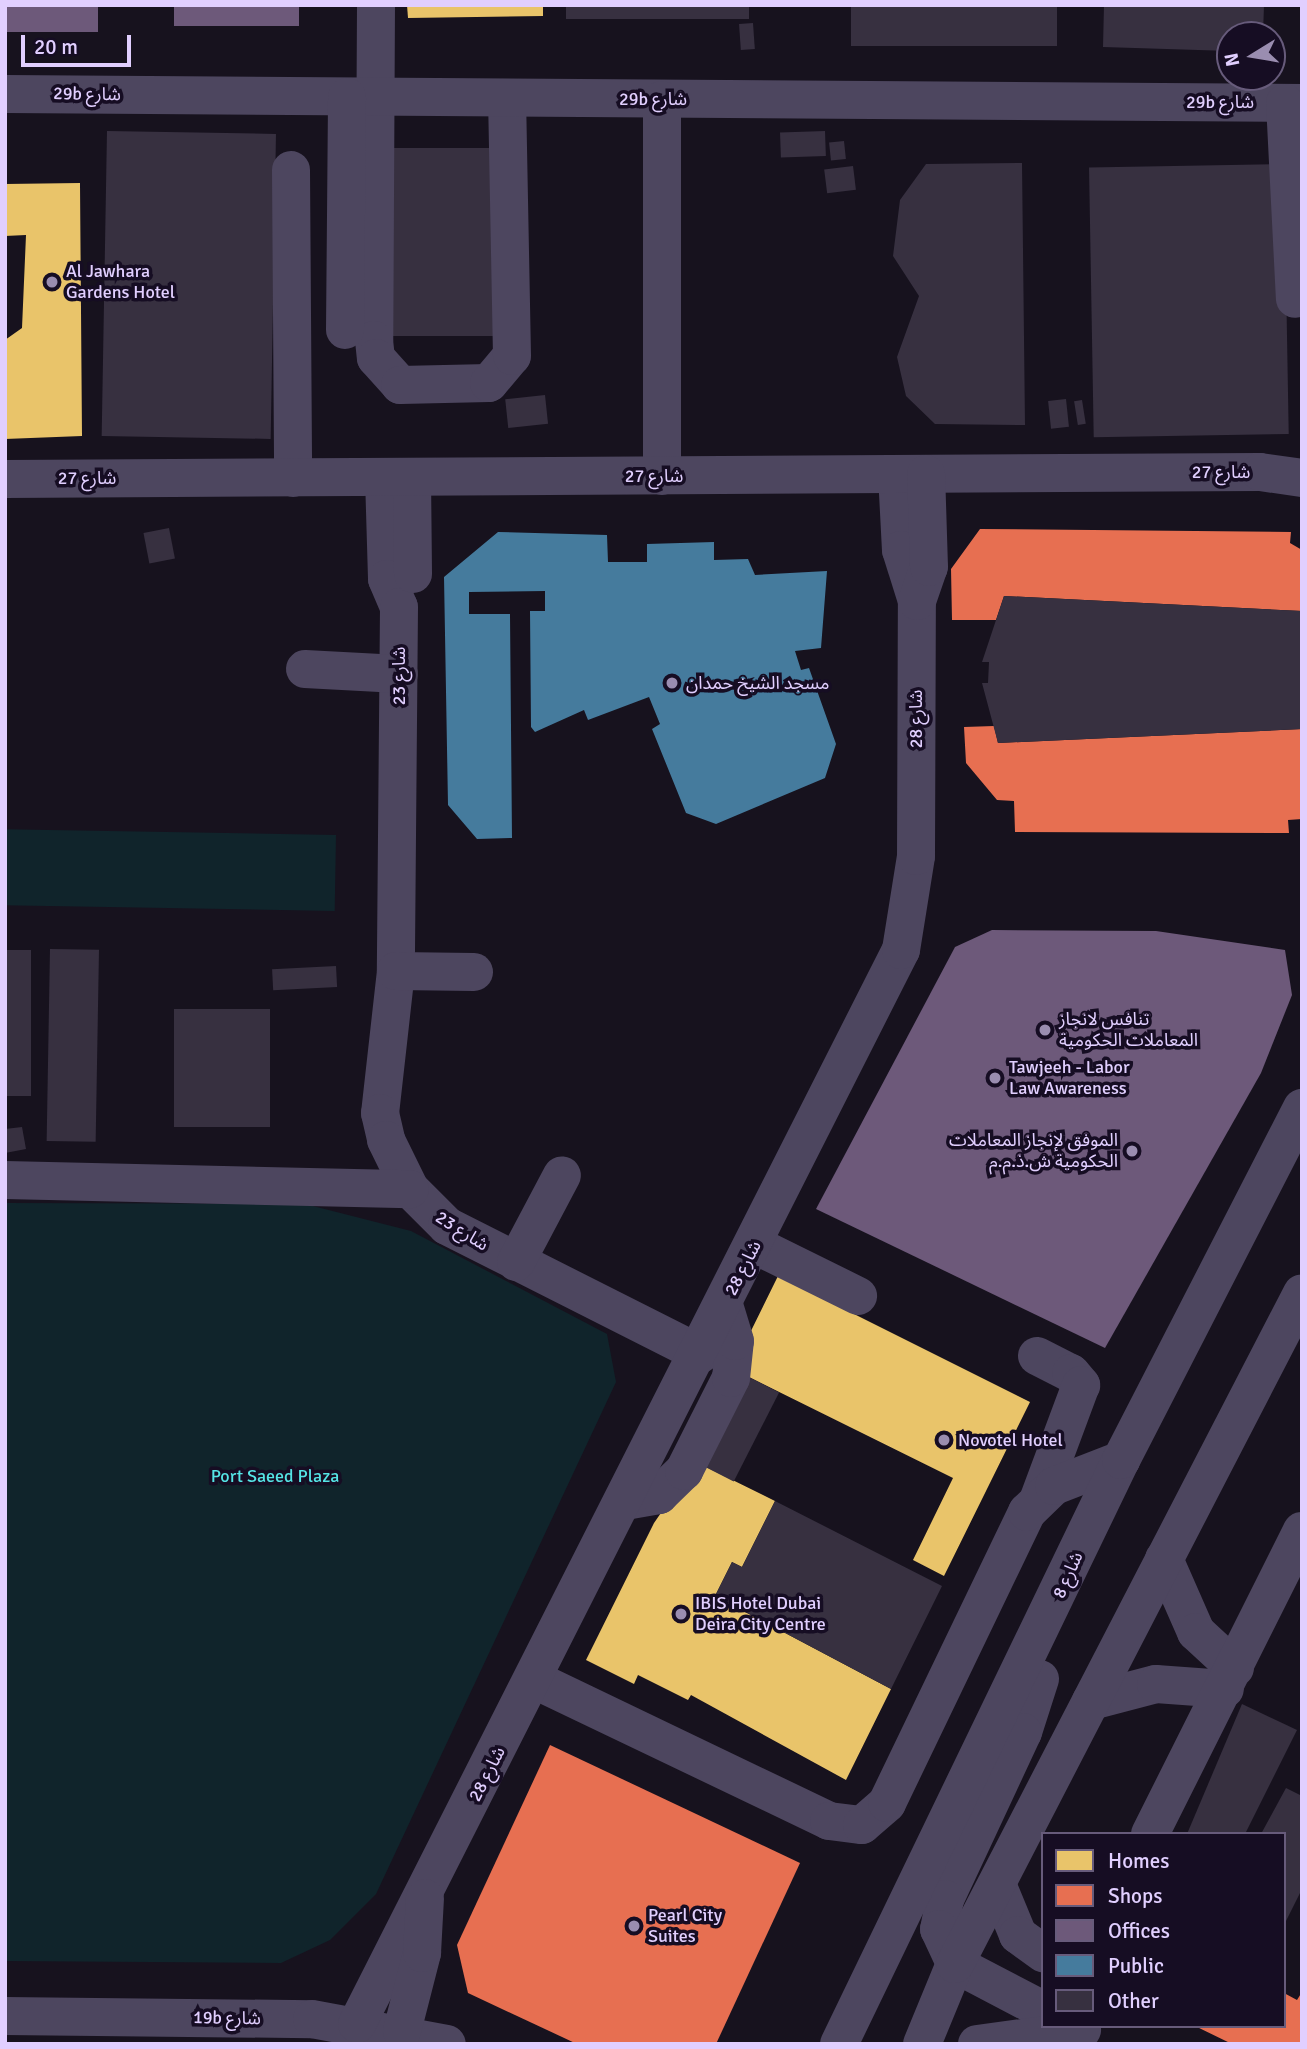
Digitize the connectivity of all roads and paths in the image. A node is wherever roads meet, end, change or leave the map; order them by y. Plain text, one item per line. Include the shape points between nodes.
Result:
1 (376, 5) edge
2 (5, 94) edge
3 (364, 97) junction
4 (518, 99) junction
5 (662, 100) junction
6 (1296, 113) edge
7 (291, 170) dead end
8 (1294, 299) dead end
9 (345, 330) dead end
10 (534, 333) dead end
11 (912, 474) junction
12 (662, 476) junction
13 (398, 477) junction
14 (293, 478) junction
15 (1302, 478) edge
16 (5, 479) edge
17 (305, 669) dead end
18 (399, 674) junction
19 (474, 972) dead end
20 (396, 983) junction
21 (1302, 1108) edge
22 (562, 1175) dead end
23 (5, 1180) edge
24 (410, 1189) junction
25 (755, 1245) junction
26 (521, 1252) junction
27 (1302, 1293) edge
28 (858, 1296) dead end
29 (711, 1331) junction
30 (1037, 1356) dead end
31 (1121, 1460) junction
32 (1039, 1498) junction
33 (625, 1501) junction
34 (1302, 1531) edge
35 (1164, 1559) junction
36 (1056, 1602) junction
37 (1230, 1679) junction
38 (535, 1680) junction
39 (1091, 1701) junction
40 (1151, 1832) edge
41 (997, 1884) junction
42 (425, 1898) junction
43 (1041, 1952) edge
44 (956, 1964) junction
45 (1041, 2009) edge
46 (357, 2024) junction
47 (24, 2027) edge
48 (244, 2031) edge
49 (402, 2031) junction
50 (1085, 2032) edge
51 (447, 2044) edge
52 (839, 2044) edge
53 (922, 2044) edge
54 (977, 2044) edge

1 - 3 street
2 - 3 street, 29b شارع
3 - 4 street, 29b شارع
3 - 4 street via 376,358 392,379 417,389 489,383 512,356
3 - 9 street
4 - 5 street, 29b شارع
4 - 10 street
5 - 6 street, 29b شارع
5 - 12 street
6 - 8 street
7 - 14 street
11 - 12 street, شارع 27
11 - 15 street, شارع 27 via 1260,471
11 - 25 street, شارع 28 via 929,566 917,601 916,856 908,920 889,979
12 - 13 street, شارع 27
13 - 14 street, شارع 27
13 - 18 street, شارع 23 via 413,580 399,607
14 - 16 street, شارع 27
17 - 18 street
18 - 20 street, شارع 23
19 - 20 street
20 - 24 street, شارع 23 via 380,1113
20 - 26 street, شارع 23 via 402,1110 416,1156 460,1208
21 - 31 street, شارع 8
22 - 26 street
23 - 24 street
24 - 26 street, شارع 23 via 447,1226
25 - 28 street
25 - 29 street, شارع 28
26 - 29 street, شارع 23
27 - 35 street
29 - 33 street, شارع 28
29 - 33 street via 735,1341 731,1378 690,1460 659,1495
30 - 32 street via 1071,1373 1080,1385
31 - 32 street
31 - 36 street, شارع 8
32 - 38 street via 1018,1528 887,1803 862,1825 828,1821
33 - 38 street, شارع 28
34 - 37 street
35 - 37 street via 1196,1632
35 - 39 street
36 - 44 street via 1023,1732 939,1916 945,1950
36 - 52 street, شارع 8
37 - 39 street via 1156,1684
37 - 40 street
38 - 42 street, شارع 28
39 - 41 street
41 - 43 street via 1018,1936
41 - 44 street
42 - 46 street, شارع 28 via 391,1950
42 - 49 street, شارع 28 via 422,1953
44 - 45 street
44 - 53 street
46 - 48 street, 19b شارع
46 - 49 street, 19b شارع
47 - 48 street, 19b شارع
49 - 51 street, 19b شارع
50 - 54 street

